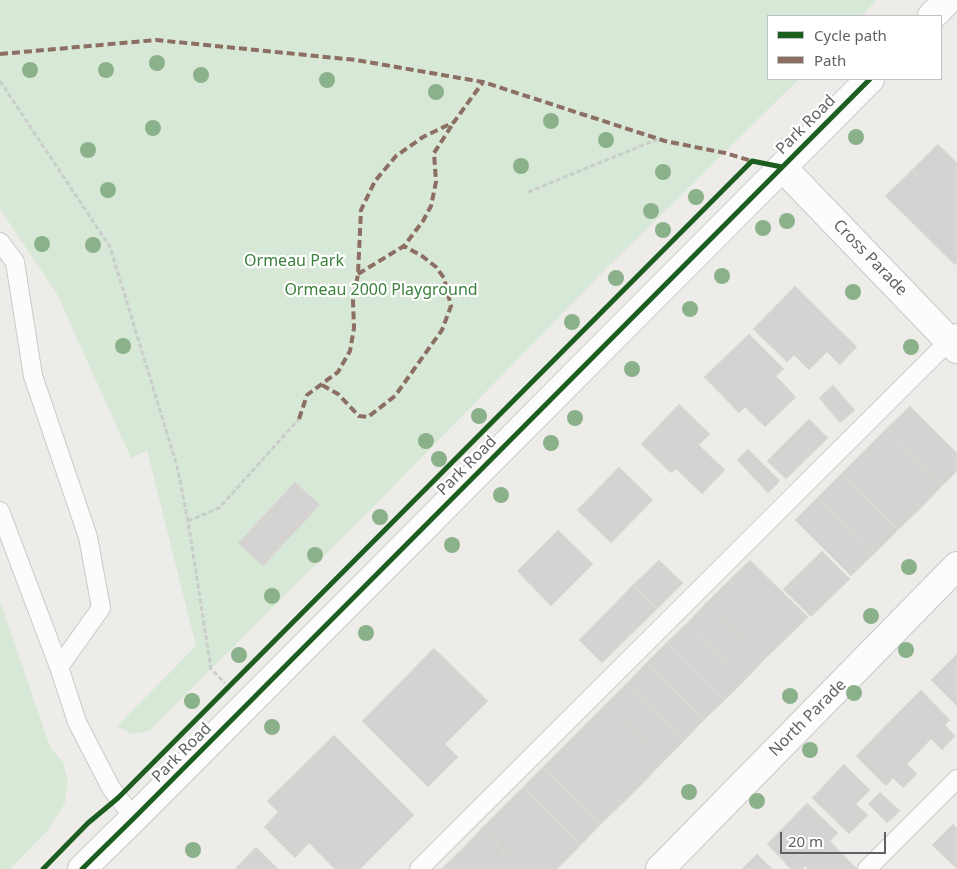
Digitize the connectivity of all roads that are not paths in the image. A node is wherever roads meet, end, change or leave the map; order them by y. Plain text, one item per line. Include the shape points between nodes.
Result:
1 (948, 0) edge
2 (933, 15) edge
3 (869, 80) edge
4 (782, 167) junction
5 (0, 242) edge
6 (954, 341) edge
7 (0, 511) edge
8 (957, 566) edge
9 (59, 666) junction
10 (957, 779) edge
11 (134, 818) junction
12 (82, 869) edge
13 (419, 869) edge
14 (660, 869) edge
15 (867, 869) edge

1 - 2 street
3 - 4 street, Park Road
4 - 6 street, Cross Parade
4 - 11 street, Park Road
5 - 9 lane via 15,262 33,376 88,537 101,608
6 - 13 lane
7 - 9 lane
8 - 14 street, North Parade
9 - 11 lane via 77,722 111,788
10 - 15 lane
11 - 12 street, Park Road

